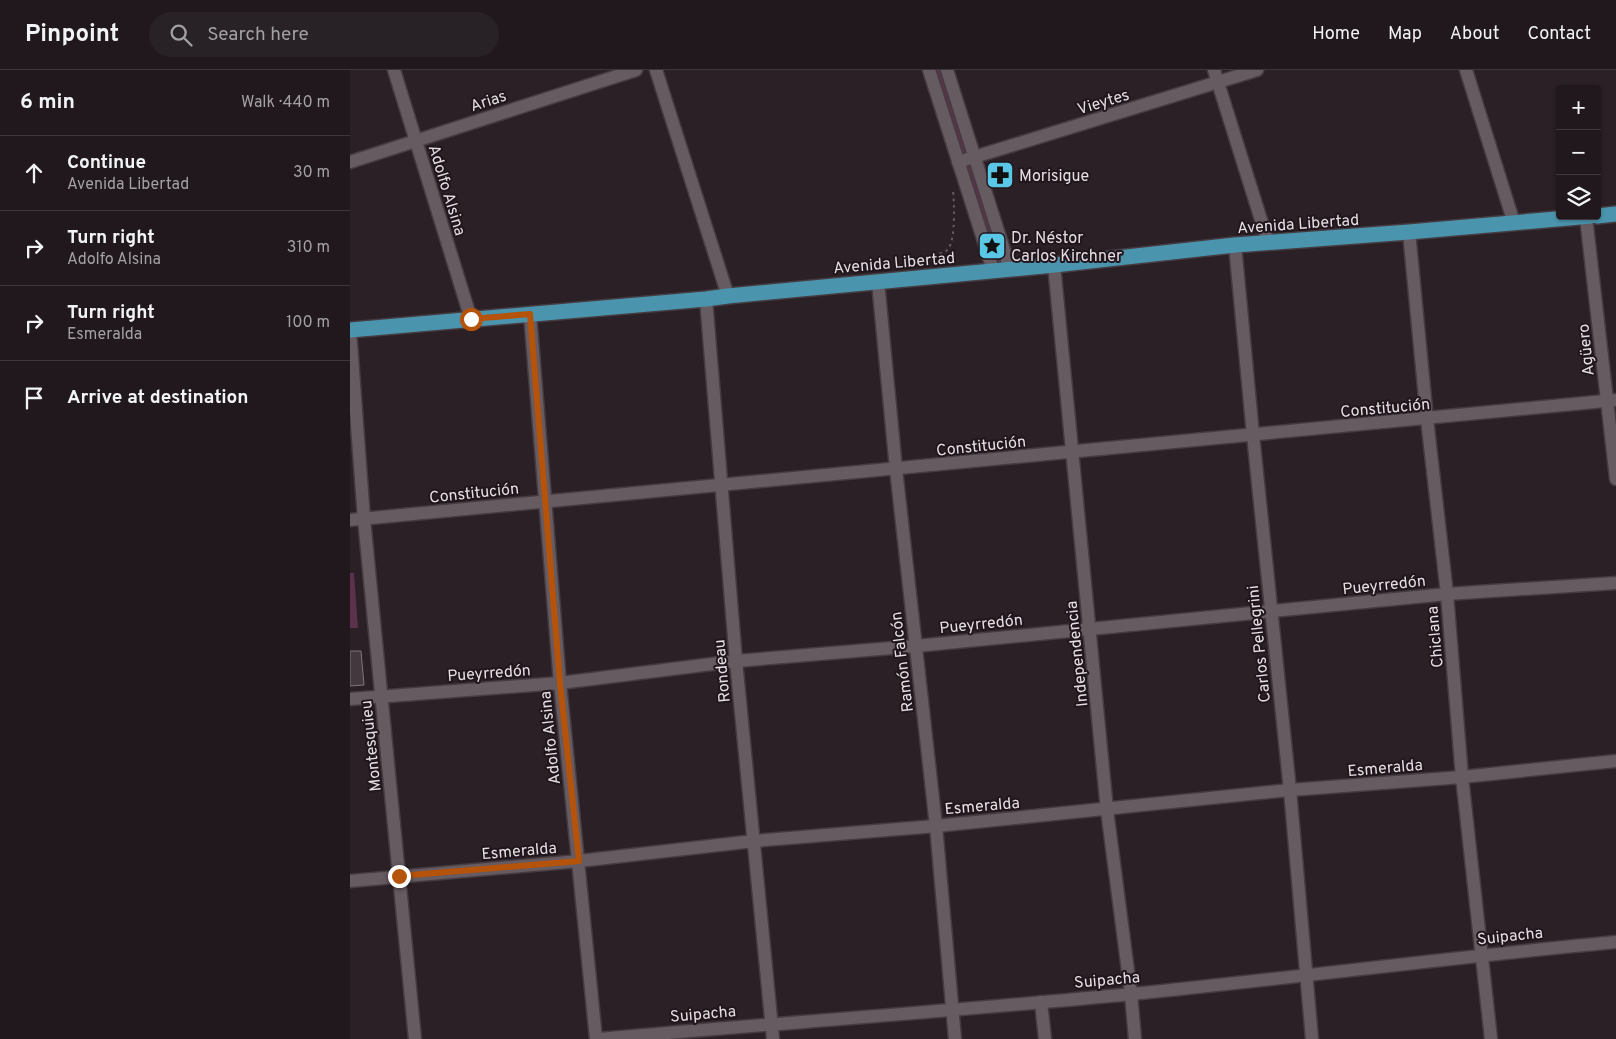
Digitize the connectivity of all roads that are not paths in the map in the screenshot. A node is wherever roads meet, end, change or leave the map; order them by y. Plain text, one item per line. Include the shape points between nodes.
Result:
1 (394, 70) edge
2 (636, 70) edge
3 (656, 70) edge
4 (929, 70) edge
5 (947, 70) edge
6 (1214, 70) edge
7 (1257, 70) edge
8 (1466, 70) edge
9 (1218, 83) junction
10 (416, 140) junction
11 (975, 157) junction
12 (350, 162) edge
13 (958, 162) junction
14 (1616, 214) edge
15 (1601, 216) edge
16 (1556, 219) edge
17 (1586, 220) edge
18 (1514, 222) junction
19 (1409, 232) junction
20 (1268, 242) junction
21 (1235, 245) junction
22 (1054, 265) junction
23 (1010, 269) junction
24 (993, 270) junction
25 (878, 282) junction
26 (728, 296) junction
27 (706, 299) junction
28 (530, 314) junction
29 (471, 319) junction
30 (350, 330) edge
31 (1612, 400) edge
32 (1426, 419) junction
33 (1253, 435) junction
34 (1072, 452) junction
35 (896, 469) junction
36 (1616, 479) edge
37 (721, 486) junction
38 (544, 501) junction
39 (364, 518) junction
40 (350, 520) edge
41 (1616, 583) edge
42 (1447, 594) junction
43 (1271, 612) junction
44 (1090, 629) junction
45 (916, 646) junction
46 (736, 661) junction
47 (560, 683) junction
48 (381, 696) junction
49 (350, 699) edge
50 (1616, 761) edge
51 (1462, 777) junction
52 (1290, 790) junction
53 (1107, 810) junction
54 (936, 826) junction
55 (754, 841) junction
56 (579, 861) junction
57 (399, 876) junction
58 (350, 881) edge
59 (1616, 942) edge
60 (1481, 954) junction
61 (1307, 976) junction
62 (1131, 994) junction
63 (1041, 1002) junction
64 (952, 1008) junction
65 (772, 1023) junction
66 (415, 1039) edge
67 (596, 1039) edge
68 (600, 1039) edge
69 (773, 1039) edge
70 (955, 1039) edge
71 (1045, 1039) edge
72 (1135, 1039) edge
73 (1312, 1039) edge
74 (1492, 1039) edge

1 - 10 street, Adolfo Alsina
2 - 10 street, Arias
3 - 26 street
4 - 13 street
5 - 11 street
6 - 9 street
7 - 9 street, Vieytes
8 - 18 street
9 - 11 street, Vieytes
9 - 20 street
10 - 12 street, Arias
10 - 29 street, Adolfo Alsina
11 - 13 street, Vieytes
11 - 23 street
13 - 24 street
14 - 15 main road
16 - 18 main road, Avenida Libertad
17 - 31 street, Agüero
18 - 19 main road, Avenida Libertad
19 - 20 main road, Avenida Libertad
19 - 32 street, Chiclana
20 - 21 main road, Avenida Libertad
21 - 22 main road, Avenida Libertad
21 - 33 street, Carlos Pellegrini
22 - 23 main road, Avenida Libertad
22 - 34 street, Independencia
23 - 24 main road, Avenida Libertad
24 - 25 main road, Avenida Libertad
25 - 26 main road, Avenida Libertad
25 - 35 street, Ramón Falcón
26 - 27 main road, Avenida Libertad
27 - 28 main road, Avenida Libertad
27 - 37 street, Rondeau
28 - 29 main road, Avenida Libertad
28 - 38 street, Adolfo Alsina
29 - 30 main road, Avenida Libertad
30 - 39 street, Montesquieu
31 - 32 street, Constitución
31 - 36 street, Agüero
32 - 33 street, Constitución
32 - 42 street, Chiclana
33 - 34 street, Constitución
33 - 43 street, Carlos Pellegrini
34 - 35 street, Constitución
34 - 44 street, Independencia
35 - 37 street, Constitución
35 - 45 street, Ramón Falcón
37 - 38 street, Constitución
37 - 46 street, Rondeau
38 - 39 street, Constitución
38 - 47 street, Adolfo Alsina
39 - 40 street, Constitución
39 - 48 street, Montesquieu
41 - 42 street, Pueyrredón
42 - 43 street, Pueyrredón
42 - 51 street, Chiclana
43 - 44 street, Pueyrredón
43 - 52 street, Carlos Pellegrini
44 - 45 street, Pueyrredón
44 - 53 street, Independencia
45 - 46 street, Pueyrredón
45 - 54 street, Ramón Falcón
46 - 47 street, Pueyrredón
46 - 55 street, Rondeau
47 - 48 street, Pueyrredón
47 - 56 street, Adolfo Alsina
48 - 49 street, Pueyrredón
48 - 57 street, Montesquieu
50 - 51 street, Esmeralda
51 - 52 street, Esmeralda
51 - 60 street, Chiclana
52 - 53 street, Esmeralda
52 - 61 street, Carlos Pellegrini
53 - 54 street, Esmeralda
53 - 62 street, Independencia
54 - 55 street, Esmeralda
54 - 64 street, Ramón Falcón
55 - 56 street, Esmeralda
55 - 65 street, Rondeau
56 - 57 street, Esmeralda
56 - 67 street, Adolfo Alsina
57 - 58 street, Esmeralda
57 - 66 street, Montesquieu
59 - 60 street, Suipacha
60 - 61 street, Suipacha
60 - 74 street, Chiclana
61 - 62 street, Suipacha
61 - 73 street, Carlos Pellegrini
62 - 63 street, Suipacha
62 - 72 street, Independencia
63 - 64 street, Suipacha
63 - 71 street
64 - 65 street, Suipacha
64 - 70 street, Ramón Falcón
65 - 68 street, Suipacha
65 - 69 street, Rondeau

